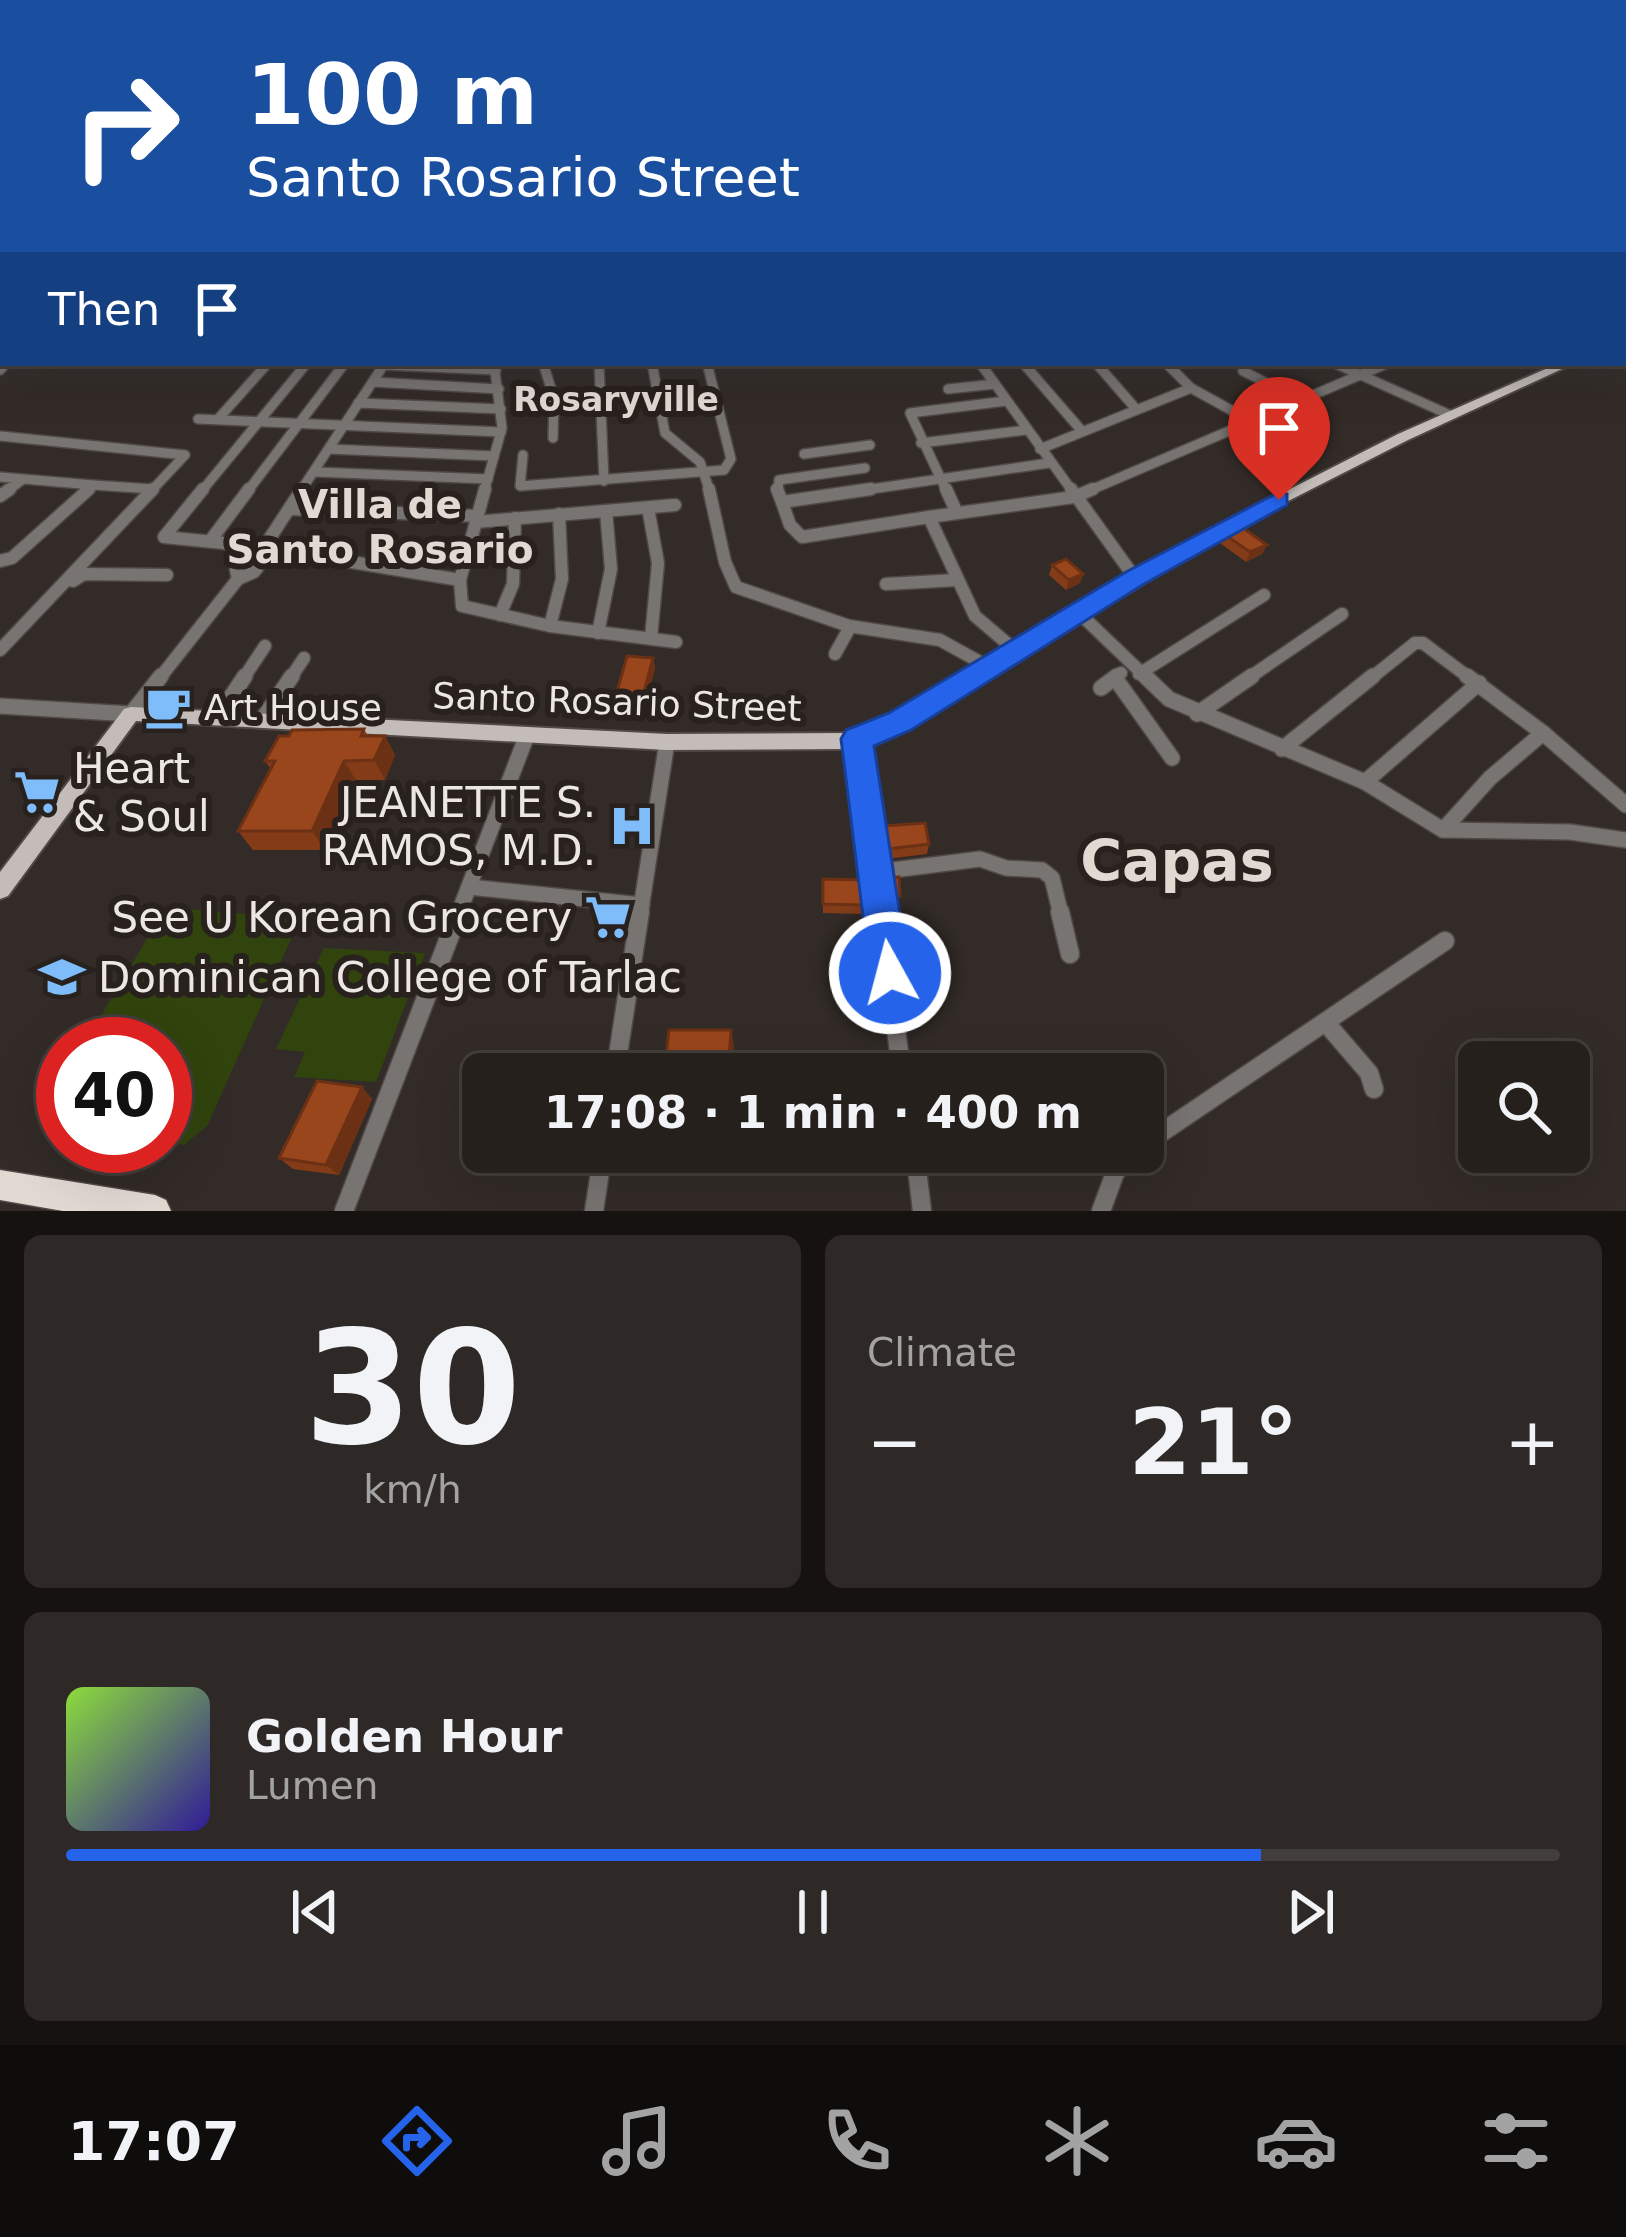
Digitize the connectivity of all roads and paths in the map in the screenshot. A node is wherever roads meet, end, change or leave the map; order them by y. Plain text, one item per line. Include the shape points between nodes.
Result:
1 (265, 366) edge
2 (305, 366) edge
3 (343, 366) edge
4 (383, 366) edge
5 (495, 366) edge
6 (545, 366) edge
7 (599, 366) edge
8 (653, 366) edge
9 (707, 366) edge
10 (982, 366) edge
11 (1026, 366) edge
12 (1099, 366) edge
13 (1169, 366) edge
14 (1341, 366) edge
15 (1381, 366) edge
16 (1560, 366) edge
17 (1243, 371) dead end
18 (1361, 374) junction
19 (373, 382) junction
20 (994, 384) junction
21 (1191, 388) junction
22 (499, 389) junction
23 (948, 389) dead end
24 (604, 399) junction
25 (1298, 399) junction
26 (555, 401) junction
27 (1006, 401) junction
28 (358, 403) junction
29 (901, 404) dead end
30 (1136, 409) junction
31 (501, 410) junction
32 (910, 413) junction
33 (1450, 415) junction
34 (198, 419) dead end
35 (218, 419) junction
36 (260, 420) junction
37 (1249, 420) junction
38 (299, 423) junction
39 (345, 425) junction
40 (1026, 430) junction
41 (1081, 430) junction
42 (501, 432) junction
43 (0, 436) edge
44 (554, 438) dead end
45 (921, 442) junction
46 (870, 445) dead end
47 (1040, 448) junction
48 (329, 449) junction
49 (831, 451) junction
50 (804, 454) dead end
51 (523, 455) dead end
52 (494, 456) junction
53 (1049, 463) junction
54 (865, 468) dead end
55 (840, 471) junction
56 (316, 472) junction
57 (706, 474) junction
58 (0, 477) edge
59 (938, 477) junction
60 (23, 479) junction
61 (488, 479) junction
62 (604, 481) junction
63 (93, 485) junction
64 (153, 489) junction
65 (0, 496) edge
66 (1074, 497) junction
67 (782, 502) junction
68 (675, 505) dead end
69 (648, 508) junction
70 (291, 509) junction
71 (606, 511) junction
72 (957, 513) junction
73 (560, 514) junction
74 (929, 517) junction
75 (515, 518) junction
76 (477, 519) junction
77 (210, 541) junction
78 (263, 547) junction
79 (0, 560) edge
80 (167, 574) dead end
81 (1135, 578) junction
82 (460, 580) junction
83 (956, 580) junction
84 (886, 584) dead end
85 (57, 591) junction
86 (1264, 595) dead end
87 (1078, 612) junction
88 (1342, 614) dead end
89 (500, 615) junction
90 (550, 626) junction
91 (850, 628) junction
92 (598, 633) junction
93 (652, 638) junction
94 (676, 642) dead end
95 (265, 646) dead end
96 (0, 650) edge
97 (1015, 650) junction
98 (835, 654) dead end
99 (304, 658) dead end
100 (987, 666) junction
101 (1135, 670) junction
102 (1115, 678) junction
103 (1479, 683) junction
104 (1101, 688) dead end
105 (0, 706) edge
106 (131, 714) junction
107 (1197, 714) junction
108 (217, 718) junction
109 (262, 720) junction
110 (1543, 733) junction
111 (527, 735) junction
112 (857, 739) junction
113 (667, 742) junction
114 (1282, 749) junction
115 (1172, 758) dead end
116 (1365, 782) junction
117 (1626, 805) edge
118 (1443, 830) junction
119 (1626, 840) edge
120 (877, 872) junction
121 (469, 887) junction
122 (0, 889) edge
123 (642, 905) junction
124 (1445, 941) dead end
125 (1070, 954) dead end
126 (1326, 1023) junction
127 (618, 1053) edge
128 (899, 1053) edge
129 (1374, 1090) dead end
130 (1164, 1130) edge
131 (600, 1173) edge
132 (917, 1173) edge
133 (1115, 1173) edge
134 (0, 1186) edge
135 (111, 1207) edge
136 (155, 1211) edge
137 (344, 1211) edge
138 (594, 1211) edge
139 (922, 1211) edge
140 (1101, 1211) edge

1 - 35 street
2 - 36 street
3 - 38 street
4 - 19 street
5 - 22 street
6 - 26 street
7 - 24 street
8 - 57 street via 664,433
9 - 57 street via 731,459
10 - 20 street
11 - 41 street
12 - 30 street
13 - 21 street
14 - 18 street
15 - 18 street
16 - 33 main road, Santo Rosario Street
17 - 25 street
18 - 25 street
18 - 33 street
19 - 22 street
19 - 28 street
20 - 23 street
20 - 27 street
21 - 30 street
21 - 37 street
22 - 31 street
24 - 26 street
24 - 62 street
25 - 37 street
26 - 44 street
27 - 32 street
27 - 40 street
28 - 31 street
28 - 39 street
29 - 32 street
30 - 41 street
31 - 42 street
32 - 45 street
33 - 81 main road, Santo Rosario Street
34 - 35 street
35 - 36 street
36 - 38 street
36 - 77 street via 163,535
37 - 66 street
38 - 39 street
38 - 77 street
39 - 42 street
39 - 48 street
40 - 45 street
40 - 47 street
41 - 47 street
42 - 52 street
43 - 64 street via 185,455
45 - 59 street
46 - 49 street
47 - 53 street
48 - 52 street
48 - 56 street
49 - 50 street
49 - 55 street
51 - 62 street via 520,486
52 - 61 street
53 - 59 street
53 - 66 street
54 - 55 street
55 - 67 street via 779,480
56 - 61 street
56 - 70 street
57 - 62 street
57 - 91 street via 736,587
58 - 60 street
59 - 67 street
59 - 72 street
60 - 63 street
60 - 65 street
61 - 76 street
63 - 64 street
63 - 79 street
64 - 85 street
66 - 72 street
66 - 81 street
67 - 74 street via 796,534 811,538
68 - 69 street
69 - 71 street
69 - 93 street via 658,563
70 - 76 street
70 - 78 street
71 - 73 street
71 - 92 street via 611,569
72 - 74 street
73 - 75 street
73 - 90 street via 562,578
74 - 83 street
75 - 76 street
75 - 89 street via 513,584
76 - 82 street
77 - 78 street
78 - 82 street
78 - 106 street via 254,572 238,579
80 - 85 street via 84,574
81 - 87 main road, Santo Rosario Street
82 - 89 street via 462,606
83 - 84 street
83 - 97 street via 982,626
85 - 96 street
86 - 101 street
87 - 97 main road, Santo Rosario Street
87 - 101 street
88 - 107 street
89 - 90 street
90 - 92 street
91 - 98 street
91 - 100 street via 938,636
92 - 93 street
93 - 94 street
95 - 108 street
97 - 100 main road, Santo Rosario Street
99 - 109 street
100 - 112 main road, Santo Rosario Street via 900,722
101 - 102 street
101 - 107 street
102 - 104 street
102 - 115 street
103 - 110 street
103 - 114 street via 1432,646 1415,643
103 - 116 street
105 - 106 street, Santo Rosario Street
106 - 108 main road, Santo Rosario Street
106 - 122 main road
107 - 114 street
108 - 109 main road, Santo Rosario Street
109 - 111 main road, Santo Rosario Street
110 - 117 street
110 - 118 street
111 - 113 main road, Santo Rosario Street
111 - 121 street
112 - 113 main road, Santo Rosario Street
112 - 120 street
113 - 123 street
114 - 116 street
116 - 118 street
118 - 119 street
120 - 125 street via 980,860 1042,870 1052,878
120 - 128 street
121 - 123 street
121 - 137 street
123 - 127 street
124 - 126 street
126 - 129 street
126 - 130 street
131 - 138 street
132 - 139 street
133 - 140 street
134 - 135 highway
135 - 136 highway

